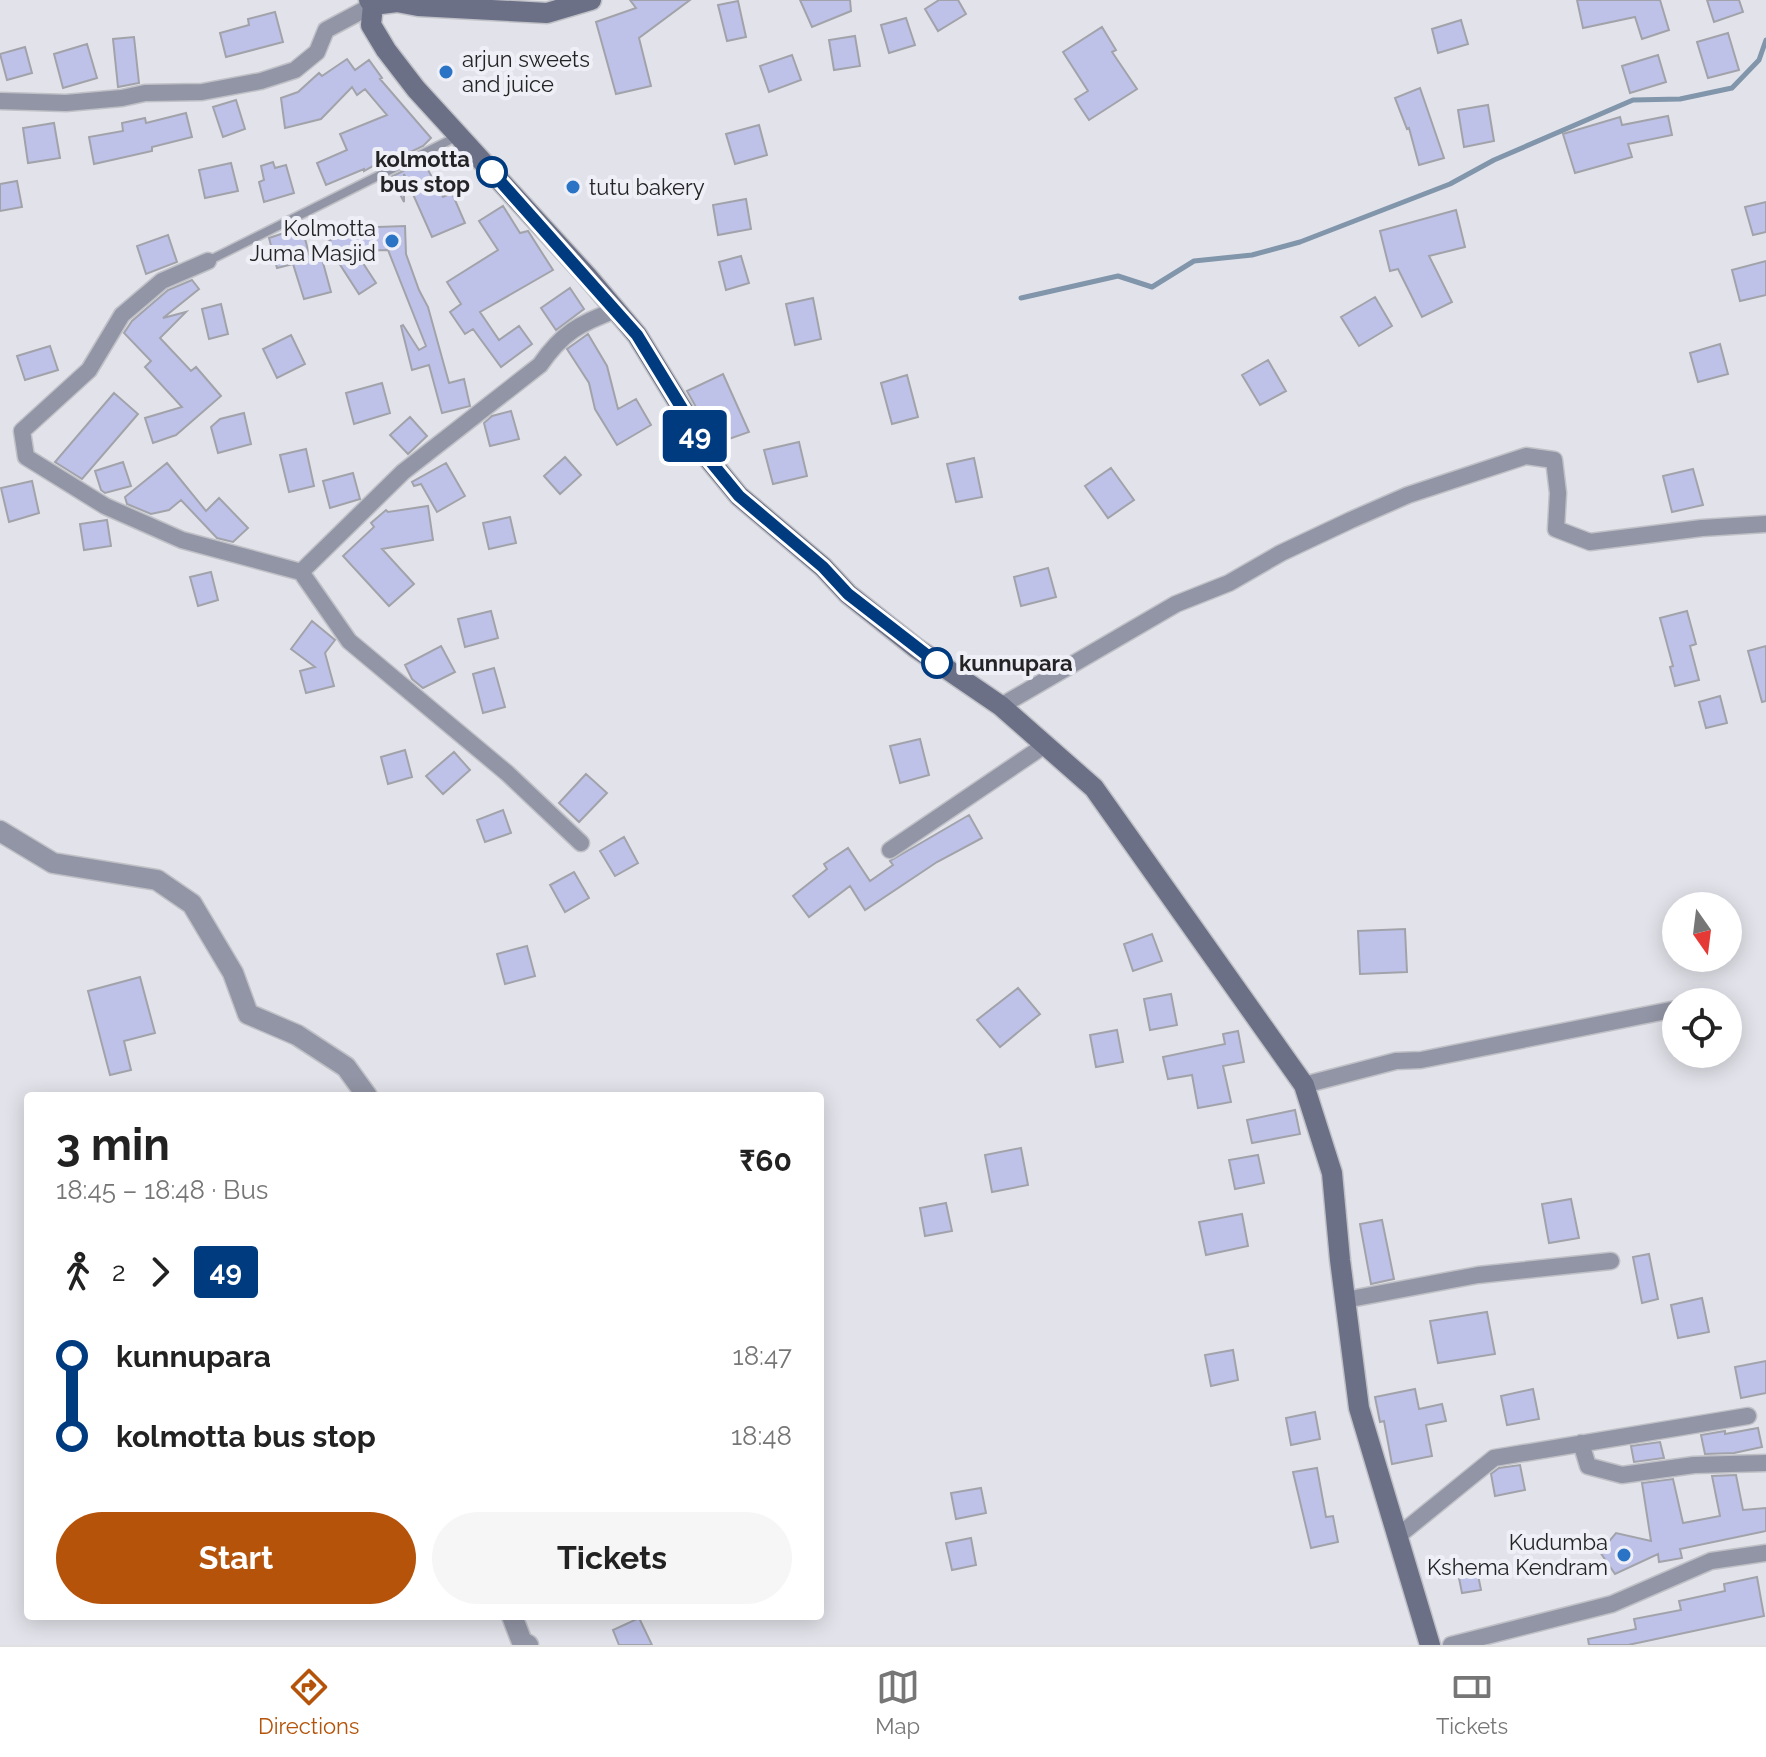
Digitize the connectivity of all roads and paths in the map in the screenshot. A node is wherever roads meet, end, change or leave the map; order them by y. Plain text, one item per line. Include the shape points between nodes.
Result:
1 (591, 0) edge
2 (371, 3) edge
3 (0, 101) edge
4 (458, 135) junction
5 (208, 261) joint
6 (616, 310) junction
7 (1766, 524) edge
8 (301, 572) junction
9 (1001, 706) junction
10 (1045, 745) junction
11 (0, 831) edge
12 (581, 843) dead end
13 (890, 850) dead end
14 (1662, 1012) edge
15 (1304, 1085) junction
16 (364, 1092) edge
17 (1611, 1261) dead end
18 (1345, 1300) junction
19 (1748, 1416) dead end
20 (1581, 1443) junction
21 (1766, 1463) edge
22 (1398, 1536) junction
23 (1766, 1553) edge
24 (514, 1620) edge
25 (528, 1645) edge
26 (1430, 1645) edge
27 (1451, 1645) edge

1 - 2 main road via 547,13
2 - 3 street via 326,30 317,52 295,70 261,81 202,92 66,103
2 - 4 main road via 371,25 386,50
4 - 5 lane
4 - 6 main road
5 - 8 street via 162,281 122,315 89,370 22,431 26,457 105,506 182,540
6 - 8 street via 555,342 540,365 403,472
6 - 9 main road via 686,415 702,451 739,496 848,594
7 - 9 street via 1590,542 1556,529 1554,460 1526,456 1408,495 1281,553 1229,583 1176,604
8 - 12 street via 349,641 507,773
9 - 10 main road
10 - 13 street
10 - 15 main road via 1094,788
11 - 16 street via 53,863 157,880 192,904 233,973 248,1014 297,1035 346,1067
14 - 15 street via 1396,1061
15 - 18 main road via 1332,1173
17 - 18 street via 1478,1275
18 - 22 main road via 1359,1408
19 - 20 street
20 - 21 street via 1588,1466 1622,1475
20 - 22 street via 1494,1458
22 - 26 main road
23 - 27 street via 1711,1561 1612,1604
24 - 25 street

